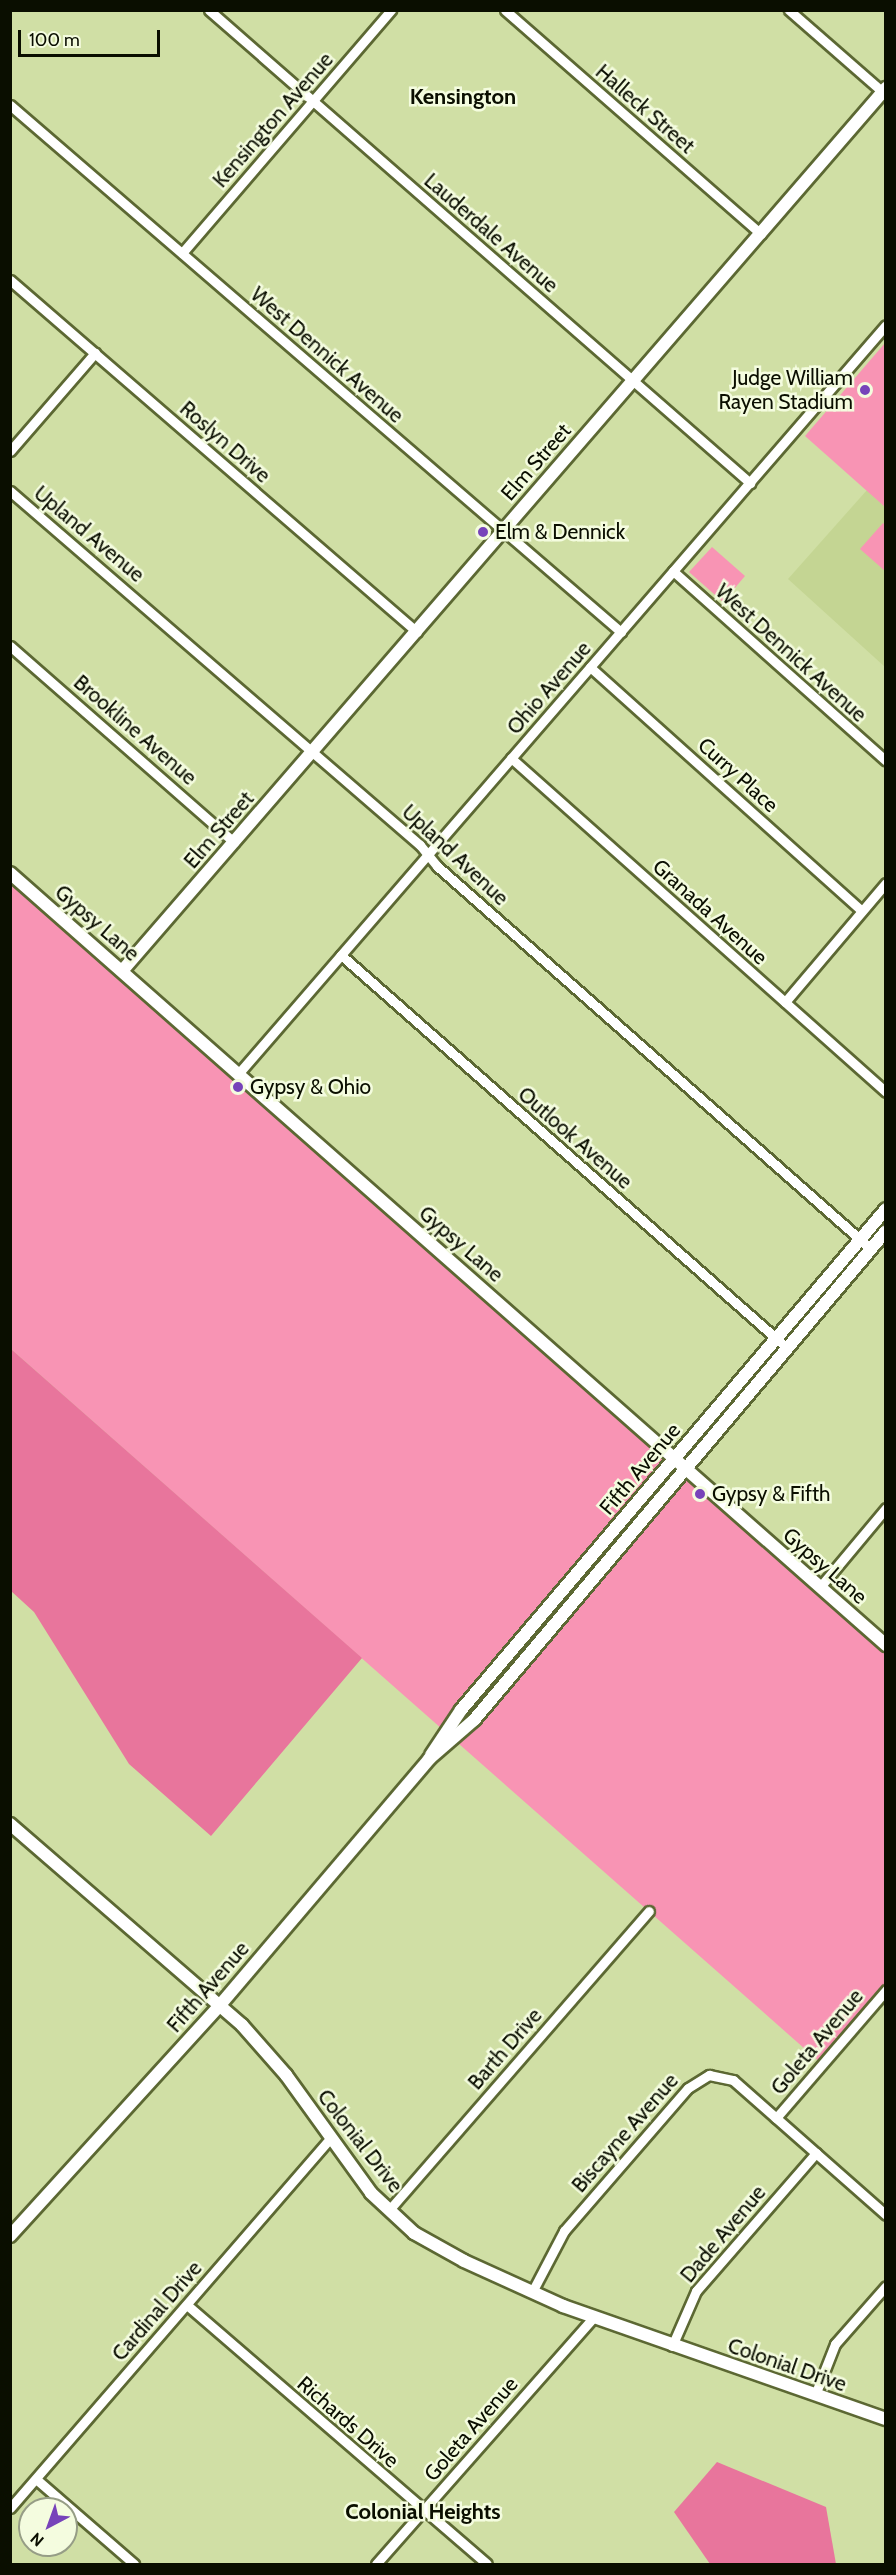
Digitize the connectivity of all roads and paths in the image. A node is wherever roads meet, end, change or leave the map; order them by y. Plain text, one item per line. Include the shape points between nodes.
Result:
1 (209, 10) edge
2 (391, 10) edge
3 (506, 10) edge
4 (789, 10) edge
5 (884, 92) edge
6 (313, 101) junction
7 (10, 105) edge
8 (761, 234) junction
9 (182, 254) junction
10 (10, 280) edge
11 (885, 325) edge
12 (95, 353) junction
13 (633, 381) junction
14 (10, 451) edge
15 (750, 483) junction
16 (10, 491) edge
17 (503, 530) junction
18 (673, 572) junction
19 (417, 632) junction
20 (621, 632) junction
21 (10, 646) edge
22 (590, 667) junction
23 (313, 751) junction
24 (511, 758) junction
25 (885, 761) edge
26 (234, 842) junction
27 (428, 855) junction
28 (10, 873) edge
29 (885, 883) edge
30 (862, 911) junction
31 (341, 955) junction
32 (122, 971) junction
33 (785, 1002) junction
34 (238, 1074) junction
35 (885, 1092) edge
36 (885, 1209) edge
37 (885, 1231) edge
38 (860, 1239) junction
39 (871, 1249) junction
40 (776, 1338) junction
41 (786, 1347) junction
42 (675, 1459) junction
43 (686, 1469) junction
44 (885, 1508) edge
45 (820, 1587) junction
46 (885, 1645) edge
47 (429, 1759) junction
48 (10, 1824) edge
49 (648, 1911) dead end
50 (885, 1990) edge
51 (219, 2005) junction
52 (776, 2118) junction
53 (331, 2138) junction
54 (816, 2153) junction
55 (389, 2210) junction
56 (885, 2215) edge
57 (10, 2235) edge
58 (885, 2286) edge
59 (532, 2292) junction
60 (187, 2305) junction
61 (593, 2318) junction
62 (672, 2346) junction
63 (815, 2395) junction
64 (885, 2419) edge
65 (36, 2479) junction
66 (10, 2508) edge
67 (423, 2512) junction
68 (134, 2565) edge
69 (376, 2565) edge
70 (487, 2565) edge

1 - 6 street, Lauderdale Avenue
2 - 6 street, Kensington Avenue
3 - 8 street, Halleck Street
4 - 5 street
5 - 8 street, Elm Street
6 - 9 street, Kensington Avenue
6 - 13 street, Lauderdale Avenue
7 - 9 street, West Dennick Avenue
8 - 13 street, Elm Street
9 - 17 street, West Dennick Avenue
10 - 12 street, Roslyn Drive
11 - 15 street, Ohio Avenue
12 - 14 street
12 - 19 street, Roslyn Drive
13 - 15 street, Lauderdale Avenue
13 - 17 street, Elm Street
15 - 18 street, Ohio Avenue
16 - 23 street, Upland Avenue
17 - 19 street, Elm Street
17 - 20 street, West Dennick Avenue
18 - 20 street, Ohio Avenue
18 - 25 street, West Dennick Avenue
19 - 23 street, Elm Street
20 - 22 street, Ohio Avenue
21 - 26 street, Brookline Avenue
22 - 24 street, Ohio Avenue
22 - 30 street, Curry Place
23 - 26 street, Elm Street
23 - 27 street, Upland Avenue
24 - 27 street, Ohio Avenue
24 - 33 street, Granada Avenue
26 - 32 street, Elm Street
27 - 31 street, Ohio Avenue
27 - 38 street, Upland Avenue
28 - 32 street, Gypsy Lane
29 - 30 street
30 - 33 street
31 - 34 street, Ohio Avenue
31 - 40 street, Outlook Avenue
32 - 34 street, Gypsy Lane
33 - 35 street, Granada Avenue
34 - 42 street, Gypsy Lane
36 - 38 street, Fifth Avenue
37 - 39 street, Fifth Avenue
38 - 39 street, Upland Avenue
38 - 40 street, Fifth Avenue
39 - 41 street, Fifth Avenue
40 - 41 street, Outlook Avenue
40 - 42 street, Fifth Avenue
41 - 43 street, Fifth Avenue
42 - 43 street, Gypsy Lane
42 - 47 street, Fifth Avenue via 461,1710
43 - 45 street, Gypsy Lane
43 - 47 street, Fifth Avenue via 474,1720
44 - 45 street
45 - 46 street, Gypsy Lane
47 - 51 street, Fifth Avenue
48 - 51 street, Colonial Drive
49 - 55 street, Barth Drive
50 - 52 street, Goleta Avenue
51 - 53 street, Colonial Drive via 256,2039
51 - 57 street, Fifth Avenue
52 - 54 street
52 - 59 street, Biscayne Avenue via 726,2076 709,2075 694,2082 564,2231
53 - 55 street, Colonial Drive
53 - 60 street, Cardinal Drive
54 - 56 street
54 - 62 street, Dade Avenue via 696,2291
55 - 59 street, Colonial Drive via 440,2249
58 - 63 street via 835,2344
59 - 61 street, Colonial Drive
60 - 65 street, Cardinal Drive
60 - 67 street, Richards Drive
61 - 62 street, Colonial Drive
61 - 67 street, Goleta Avenue
62 - 63 street, Colonial Drive
63 - 64 street, Colonial Drive
65 - 66 street, Cardinal Drive
65 - 68 street
67 - 69 street, Goleta Avenue
67 - 70 street, Richards Drive

